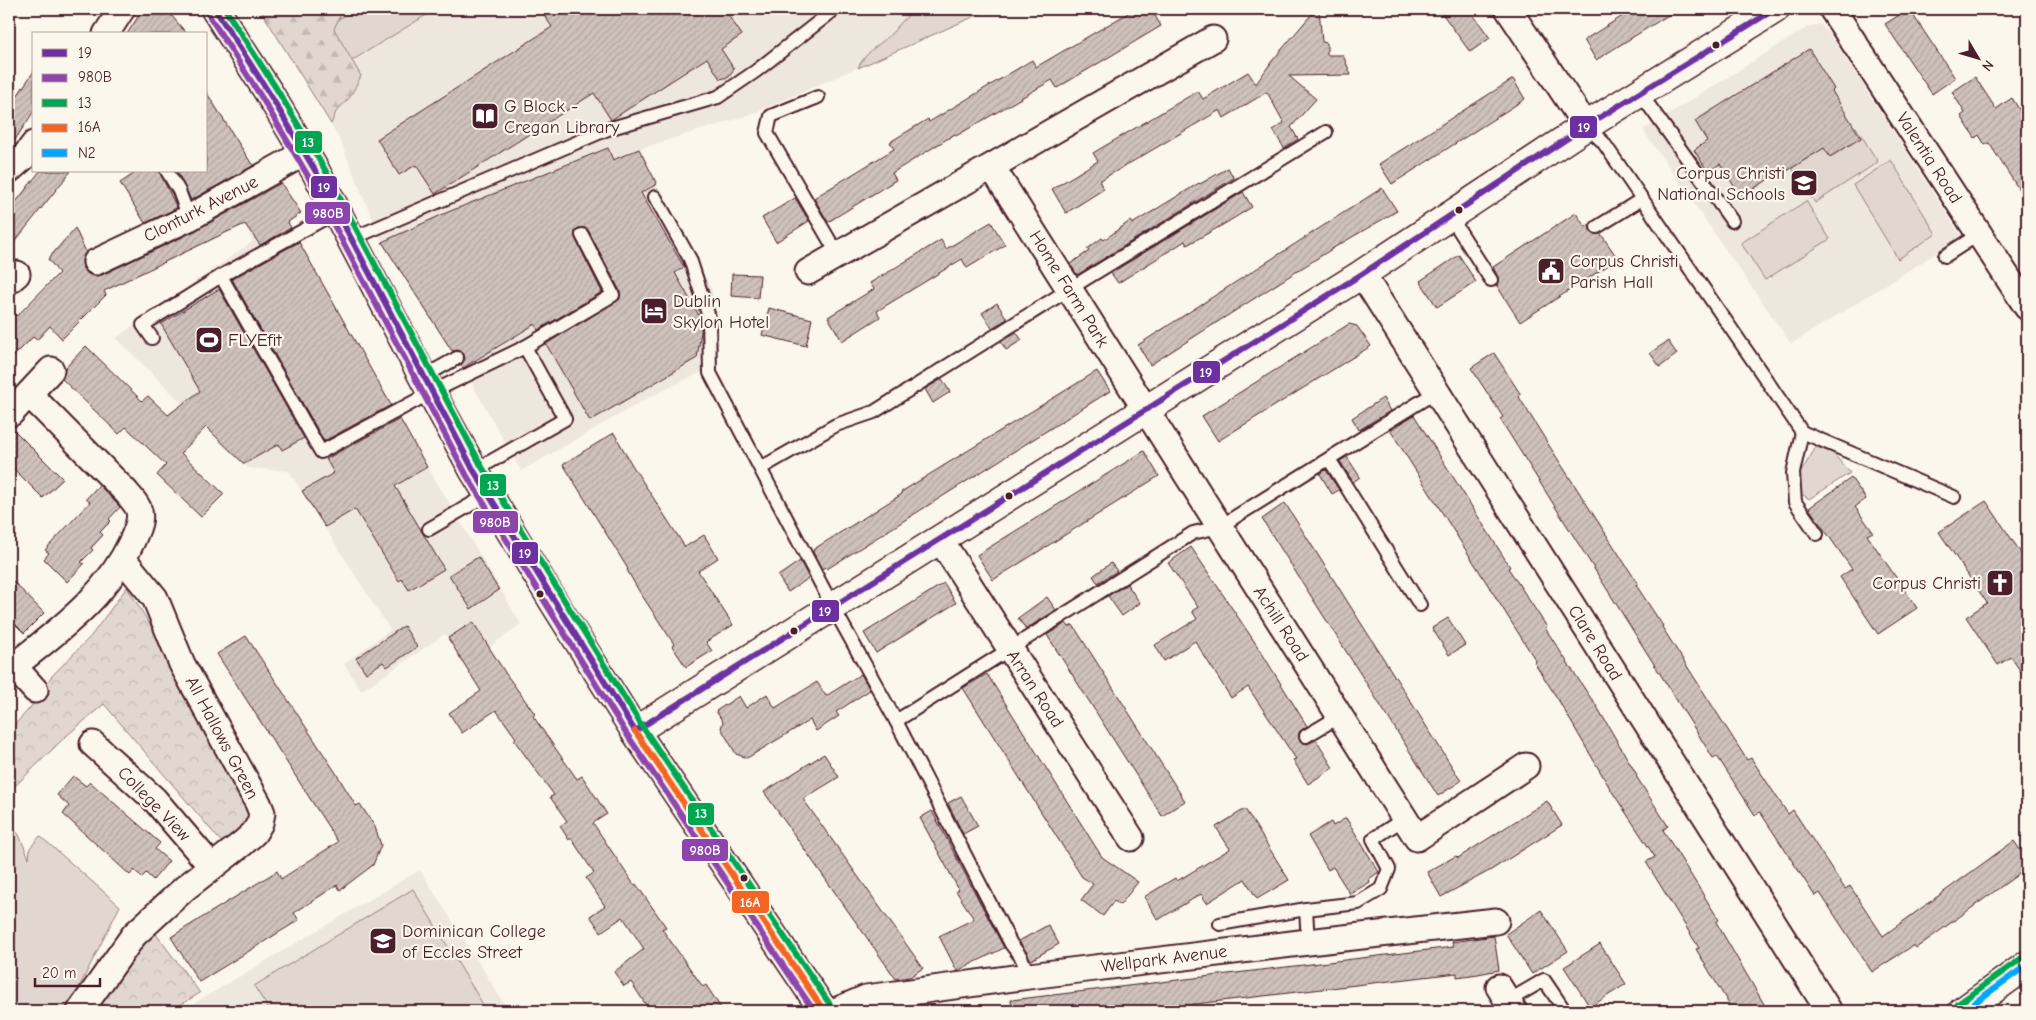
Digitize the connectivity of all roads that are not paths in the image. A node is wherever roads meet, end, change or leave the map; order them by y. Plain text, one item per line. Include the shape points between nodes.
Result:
1 (122, 9) edge
2 (215, 9) edge
3 (835, 9) edge
4 (1508, 9) edge
5 (1775, 9) edge
6 (1832, 9) edge
7 (107, 32) edge
8 (1212, 39) dead end
9 (1640, 93) junction
10 (818, 97) dead end
11 (1586, 126) junction
12 (1326, 132) dead end
13 (32, 147) edge
14 (304, 153) junction
15 (992, 167) junction
16 (9, 170) edge
17 (168, 172) edge
18 (655, 197) dead end
19 (1642, 199) junction
20 (338, 211) junction
21 (1450, 216) junction
22 (189, 218) junction
23 (1732, 221) dead end
24 (1597, 227) dead end
25 (1979, 234) junction
26 (582, 235) dead end
27 (351, 239) junction
28 (838, 256) junction
29 (1945, 256) dead end
30 (96, 262) dead end
31 (808, 272) dead end
32 (1362, 274) junction
33 (221, 276) junction
34 (1491, 280) dead end
35 (1069, 289) junction
36 (2027, 307) edge
37 (152, 338) dead end
38 (525, 347) junction
39 (457, 358) dead end
40 (51, 370) dead end
41 (427, 385) junction
42 (1436, 392) junction
43 (29, 394) junction
44 (1145, 410) junction
45 (11, 413) dead end
46 (1802, 432) junction
47 (1329, 459) junction
48 (761, 468) junction
49 (474, 471) junction
50 (489, 494) junction
51 (1954, 497) dead end
52 (1219, 526) junction
53 (429, 529) dead end
54 (1817, 534) dead end
55 (940, 539) junction
56 (124, 559) junction
57 (1420, 605) dead end
58 (833, 607) junction
59 (1010, 650) junction
60 (11, 664) edge
61 (35, 690) dead end
62 (1340, 716) junction
63 (896, 721) junction
64 (635, 732) junction
65 (1306, 736) dead end
66 (93, 744) dead end
67 (1526, 766) dead end
68 (1411, 828) junction
69 (1131, 838) dead end
70 (212, 867) junction
71 (1306, 909) junction
72 (1496, 921) dead end
73 (1220, 924) dead end
74 (1308, 942) junction
75 (2027, 965) edge
76 (1029, 976) junction
77 (1507, 1000) edge
78 (80, 1011) edge
79 (824, 1011) edge
80 (835, 1011) edge
81 (1565, 1011) edge
82 (1829, 1011) edge
83 (1963, 1011) edge

1 - 7 street
2 - 14 street
3 - 27 lane via 718,97 608,129
4 - 11 street
5 - 9 street
6 - 25 street, Valentia Road
8 - 15 street
9 - 11 street
9 - 23 lane
10 - 28 lane via 772,116 767,133
11 - 19 lane via 1603,142
11 - 21 street
12 - 35 lane
13 - 16 street
14 - 20 street
14 - 22 street, Clonturk Avenue
15 - 28 street
15 - 35 street, Home Farm Park
17 - 22 lane
18 - 48 lane via 690,259 709,317 710,373
19 - 24 lane
19 - 46 lane
20 - 27 street
20 - 33 lane
21 - 32 street
21 - 34 lane
22 - 30 street, Clonturk Avenue
25 - 29 lane
25 - 36 street, Valentia Road
26 - 38 lane via 613,295
27 - 41 street
28 - 31 street
32 - 42 street, Clare Road
32 - 44 street
33 - 37 lane via 143,325
33 - 41 lane via 321,452
35 - 44 street, Home Farm Park
35 - 48 lane via 874,412 836,425
38 - 41 lane
38 - 49 lane via 565,419
39 - 41 lane
40 - 43 street
41 - 49 street
42 - 47 lane
42 - 82 street, Clare Road
43 - 45 street
43 - 56 street via 126,492 138,509 138,527
44 - 52 street, Achill Road
44 - 55 street
46 - 51 lane
46 - 54 lane via 1793,473 1795,502
47 - 52 lane
47 - 57 lane
48 - 58 lane
49 - 50 street
50 - 53 lane
50 - 64 street
52 - 59 lane via 1193,534
52 - 62 street, Achill Road
55 - 58 street
55 - 59 street, Arran Road
56 - 60 street via 93,600
56 - 70 street, All Hallows Green via 155,598 182,664 262,812 254,833
58 - 63 lane
58 - 64 street
59 - 63 lane
59 - 69 street, Arran Road
60 - 61 street
62 - 65 lane
62 - 68 street, Achill Road
63 - 76 lane
64 - 79 street
66 - 70 street, College View via 154,799
67 - 68 street
68 - 71 lane via 1373,839 1389,869 1381,889 1358,903
70 - 78 street, All Hallows Green via 134,935
71 - 73 lane
71 - 74 lane
72 - 74 street, Wellpark Avenue
74 - 76 street, Wellpark Avenue
75 - 83 street
76 - 80 street, Wellpark Avenue via 866,998
77 - 81 lane via 1544,980

